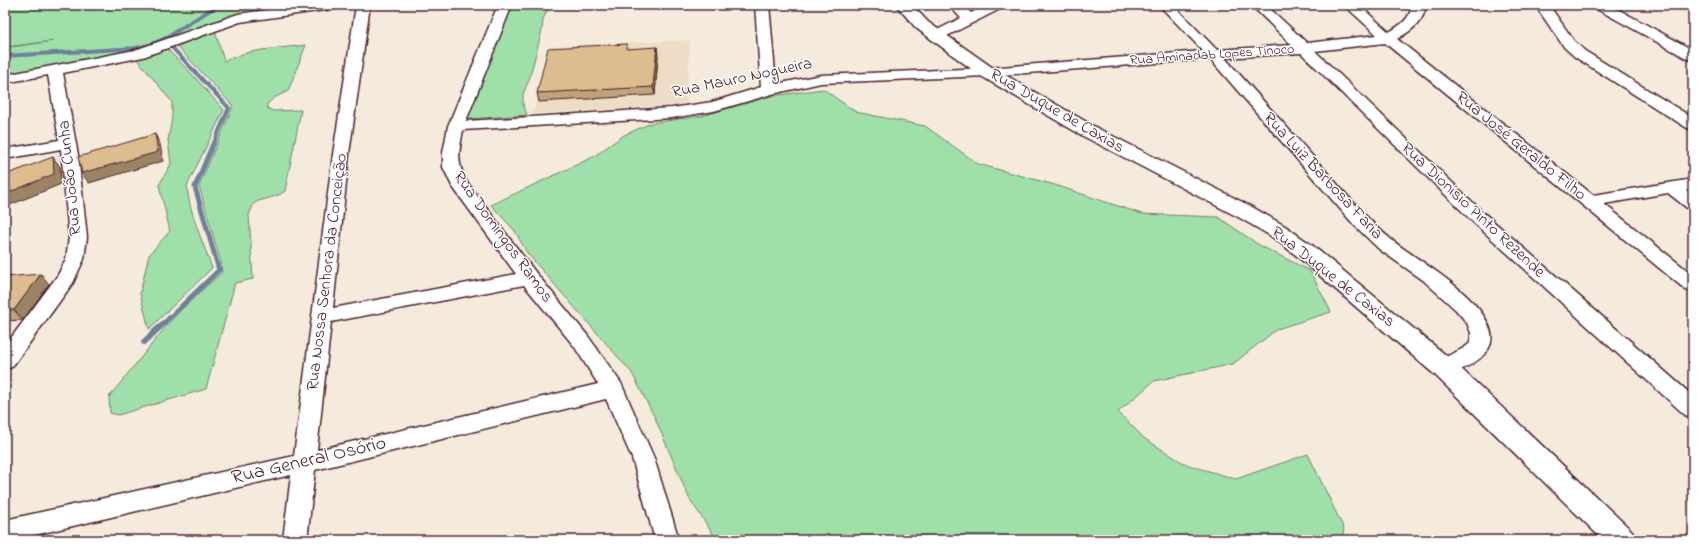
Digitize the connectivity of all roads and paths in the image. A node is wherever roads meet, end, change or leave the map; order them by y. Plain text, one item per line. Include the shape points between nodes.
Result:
1 (332, 5) edge
2 (364, 5) edge
3 (505, 5) edge
4 (762, 5) edge
5 (904, 5) edge
6 (956, 5) edge
7 (997, 5) edge
8 (1166, 5) edge
9 (1258, 5) edge
10 (1351, 5) edge
11 (1419, 5) edge
12 (1542, 5) edge
13 (1600, 5) edge
14 (969, 19) junction
15 (936, 36) junction
16 (1388, 38) junction
17 (1304, 48) junction
18 (1214, 55) junction
19 (1693, 56) edge
20 (55, 70) junction
21 (987, 72) junction
22 (5, 79) edge
23 (769, 90) junction
24 (1693, 125) edge
25 (456, 126) junction
26 (65, 153) junction
27 (5, 154) edge
28 (1693, 184) edge
29 (1671, 188) junction
30 (1588, 201) junction
31 (1693, 204) edge
32 (529, 278) junction
33 (1693, 285) edge
34 (322, 317) junction
35 (5, 361) edge
36 (1444, 368) junction
37 (613, 389) junction
38 (1693, 409) edge
39 (303, 463) junction
40 (5, 531) edge
41 (295, 540) edge
42 (667, 540) edge
43 (1622, 540) edge

1 - 20 street via 238,18 138,54
2 - 34 street, Rua Nossa Senhora da Conceição via 341,154
3 - 25 street, Rua Domingos Ramos
4 - 23 street
5 - 15 street, Rua Duque de Caxias
6 - 14 street
7 - 14 street
8 - 18 street, Rua Luiz Barbosa Faria
9 - 17 street, Rua Dionísio Pinto Rezende
10 - 16 street, Rua José Geraldo Filho
11 - 16 street, Rua Aminadab Lopes Tinoco via 1418,13 1408,27
12 - 24 street via 1569,44 1580,54
13 - 19 street
14 - 15 street
15 - 21 street, Rua Duque de Caxias
16 - 17 street, Rua Aminadab Lopes Tinoco
16 - 30 street, Rua José Geraldo Filho
17 - 18 street, Rua Aminadab Lopes Tinoco
17 - 38 street, Rua Dionísio Pinto Rezende via 1479,218
18 - 21 street, Rua Aminadab Lopes Tinoco
18 - 36 street, Rua Luiz Barbosa Faria via 1360,221 1375,236 1462,303 1476,318 1482,335 1480,345 1471,354
20 - 22 street
20 - 26 street, Rua João Cunha
21 - 23 street, Rua Mauro Nogueira via 821,79
21 - 36 street, Rua Duque de Caxias via 1090,132 1216,196 1278,231 1340,279
23 - 25 street, Rua Mauro Nogueira via 714,106 672,113
25 - 32 street, Rua Domingos Ramos via 450,153 451,167 458,182
26 - 27 street
26 - 35 street, Rua João Cunha via 78,237 75,259 66,278
28 - 29 street
29 - 30 street
29 - 31 street
30 - 33 street, Rua José Geraldo Filho
32 - 34 street
32 - 37 street, Rua Domingos Ramos via 581,341
34 - 39 street, Rua Nossa Senhora da Conceição
36 - 43 street, Rua Duque de Caxias
37 - 39 street, Rua General Osório
37 - 42 street, Rua Domingos Ramos via 643,458
39 - 40 street, Rua General Osório
39 - 41 street, Rua Nossa Senhora da Conceição

